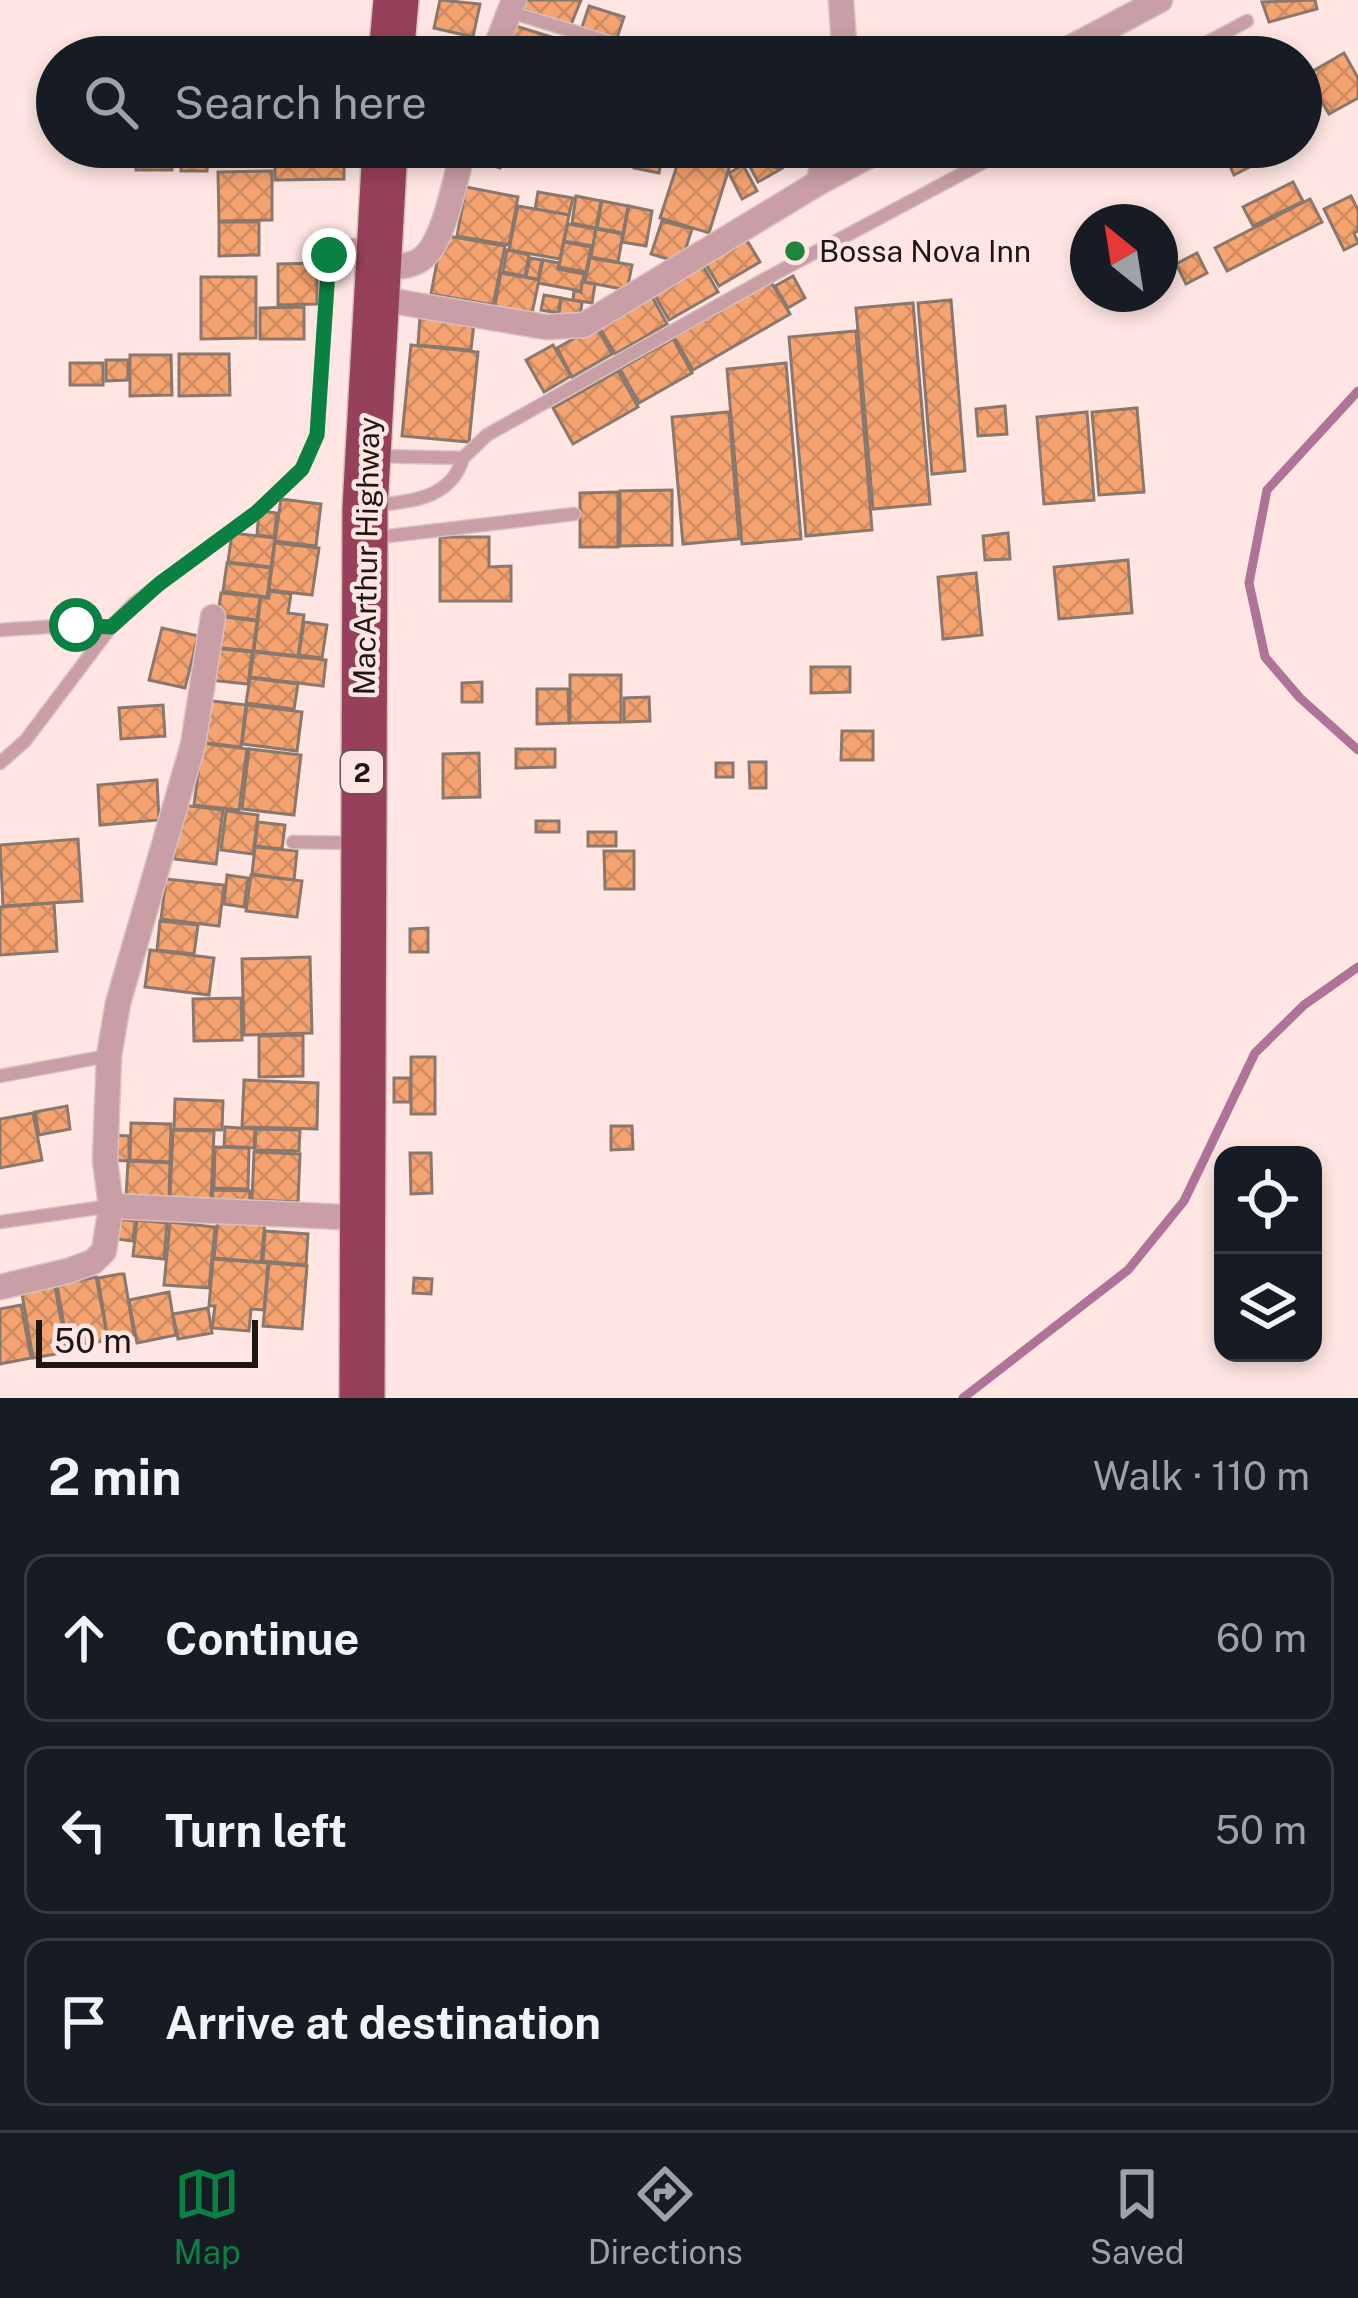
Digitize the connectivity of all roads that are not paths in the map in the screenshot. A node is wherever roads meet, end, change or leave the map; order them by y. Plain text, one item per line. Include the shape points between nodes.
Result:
1 (396, 0) edge
2 (841, 0) edge
3 (1160, 0) edge
4 (512, 6) edge
5 (1247, 21) dead end
6 (393, 36) edge
7 (500, 36) edge
8 (593, 36) edge
9 (843, 36) edge
10 (1092, 36) edge
11 (1219, 36) edge
12 (383, 168) edge
13 (458, 168) edge
14 (820, 168) edge
15 (846, 168) edge
16 (974, 168) edge
17 (818, 183) junction
18 (376, 270) junction
19 (367, 456) junction
20 (463, 458) junction
21 (574, 514) dead end
22 (365, 523) junction
23 (214, 617) dead end
24 (111, 627) junction
25 (0, 631) edge
26 (0, 763) edge
27 (292, 842) dead end
28 (361, 844) junction
29 (109, 1055) junction
30 (0, 1076) edge
31 (111, 1207) junction
32 (362, 1218) junction
33 (0, 1222) edge
34 (0, 1287) edge
35 (362, 1398) edge

1 - 6 highway
2 - 9 street
3 - 10 street
4 - 7 street
4 - 8 lane
5 - 11 lane
12 - 18 highway, MacArthur Highway / 2
13 - 18 street via 425,256
14 - 17 street
15 - 17 street
16 - 20 lane via 487,435
17 - 18 street via 584,325 546,327
18 - 19 highway, MacArthur Highway / 2
18 - 24 lane via 340,245 329,255 317,435 302,469
19 - 20 lane
19 - 22 highway, MacArthur Highway / 2
20 - 22 lane via 443,489
21 - 22 lane
22 - 28 highway, MacArthur Highway / 2
23 - 29 street via 193,746
24 - 25 lane
24 - 26 lane
27 - 28 lane
28 - 32 highway, MacArthur Highway / 2
29 - 30 lane
29 - 31 street
31 - 32 street
31 - 33 lane
31 - 34 street via 104,1251 93,1262
32 - 35 highway, MacArthur Highway / 2

